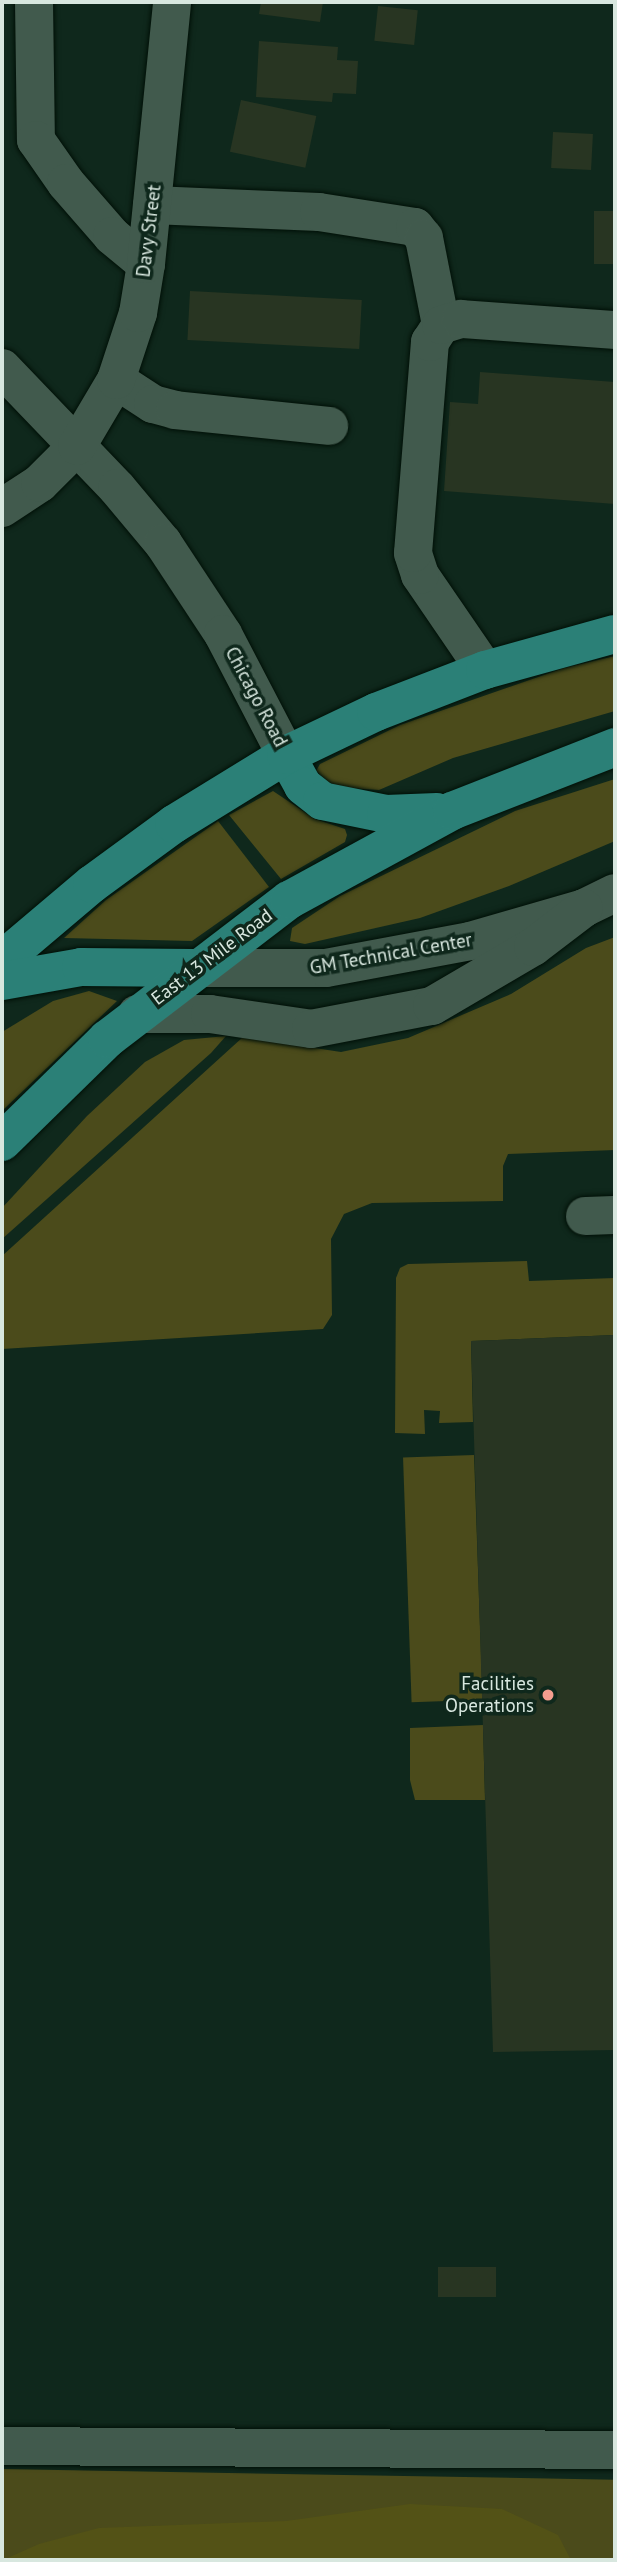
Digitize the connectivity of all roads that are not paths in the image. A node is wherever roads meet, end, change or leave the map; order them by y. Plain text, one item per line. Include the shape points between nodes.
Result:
1 (34, 2) edge
2 (172, 2) edge
3 (152, 205) junction
4 (146, 264) junction
5 (441, 325) junction
6 (615, 330) edge
7 (2, 368) edge
8 (116, 380) junction
9 (329, 426) dead end
10 (77, 446) junction
11 (2, 508) edge
12 (615, 634) edge
13 (485, 670) junction
14 (615, 747) edge
15 (286, 755) junction
16 (452, 811) junction
17 (600, 901) edge
18 (2, 960) edge
19 (195, 968) junction
20 (2, 981) edge
21 (137, 1014) junction
22 (2, 1142) edge
23 (2, 2445) edge
24 (615, 2450) edge

1 - 4 street via 36,140 112,236
2 - 3 street, Davy Street
3 - 4 street, Davy Street
3 - 5 street via 319,212 415,226 424,238
4 - 8 street, Davy Street via 138,313
5 - 6 street via 461,319
5 - 13 street via 430,342 414,554 420,575
7 - 10 street, Chicago Road
8 - 9 street via 153,404 174,410
8 - 10 street, Davy Street
10 - 11 street, Davy Street via 40,483
10 - 15 street, Chicago Road via 142,517 189,580
12 - 13 main road, Chicago Road
13 - 15 main road, Chicago Road via 376,712
14 - 16 main road
15 - 16 main road via 303,786 322,801 386,814
15 - 18 main road via 174,824 92,884
16 - 19 main road, East 13 Mile Road via 300,894
17 - 19 street, GM Technical Center via 470,942 326,968
17 - 21 street, GM Technical Center via 432,1006 312,1029 210,1014
19 - 20 main road via 81,967
19 - 21 main road, East 13 Mile Road
21 - 22 main road, East 13 Mile Road via 28,1112
23 - 24 street

